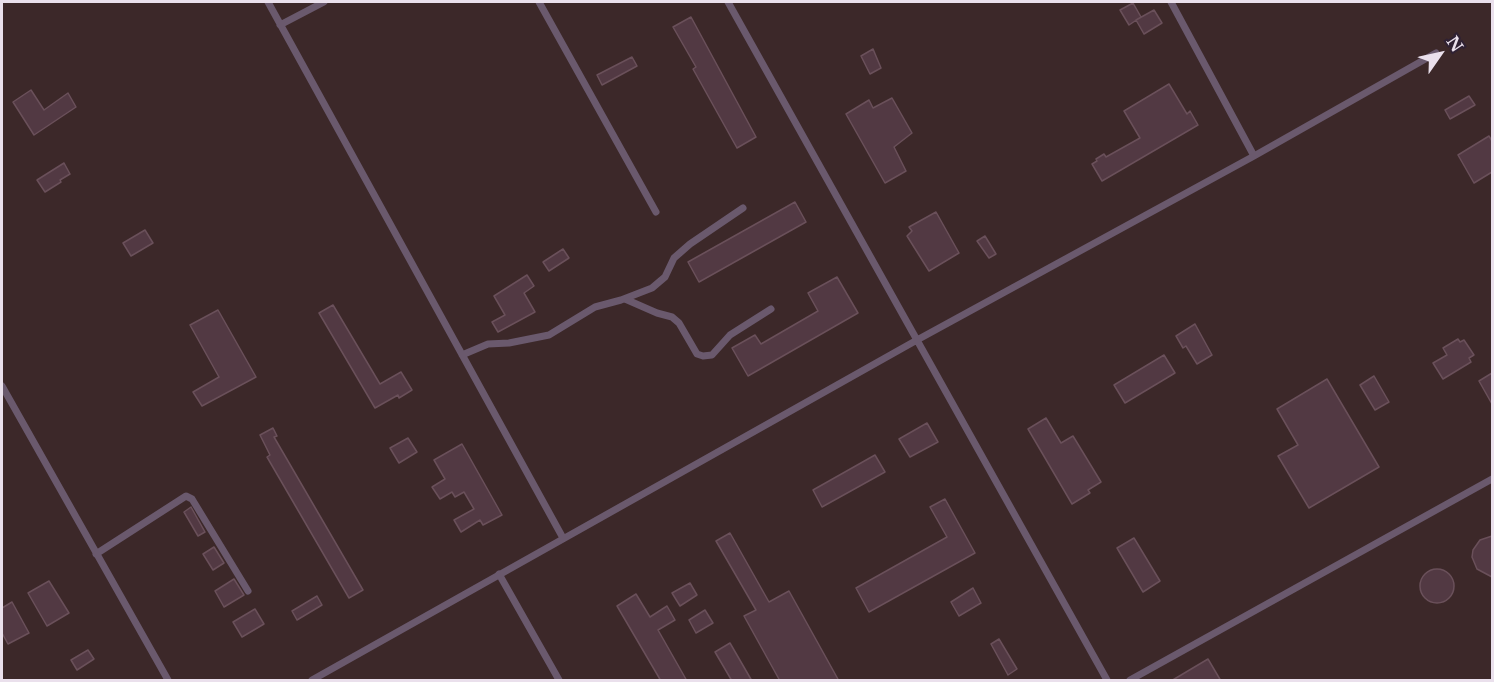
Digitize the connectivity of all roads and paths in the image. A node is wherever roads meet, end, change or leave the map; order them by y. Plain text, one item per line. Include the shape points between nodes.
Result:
1 (268, 2) edge
2 (324, 2) edge
3 (539, 2) edge
4 (728, 2) edge
5 (1171, 2) edge
6 (280, 25) junction
7 (1436, 53) dead end
8 (1254, 156) junction
9 (743, 208) dead end
10 (656, 212) dead end
11 (625, 299) junction
12 (771, 309) dead end
13 (917, 340) junction
14 (462, 355) junction
15 (2, 386) edge
16 (1492, 479) edge
17 (563, 538) junction
18 (96, 554) junction
19 (499, 574) junction
20 (248, 591) dead end
21 (168, 681) edge
22 (312, 681) edge
23 (559, 681) edge
24 (1107, 681) edge
25 (1130, 681) edge

1 - 6 lane
2 - 6 lane
3 - 10 lane
4 - 13 lane
5 - 8 lane
6 - 14 lane
7 - 8 lane
8 - 13 lane
9 - 11 lane via 674,258 665,277 652,288
11 - 12 lane via 672,317 697,354 703,356 712,355 730,335
11 - 14 lane via 595,307 549,335 488,344
13 - 17 lane
13 - 24 lane
14 - 17 lane
15 - 18 lane
16 - 25 lane
17 - 19 lane
18 - 20 lane via 186,496 192,499
18 - 21 lane
19 - 22 lane
19 - 23 lane

